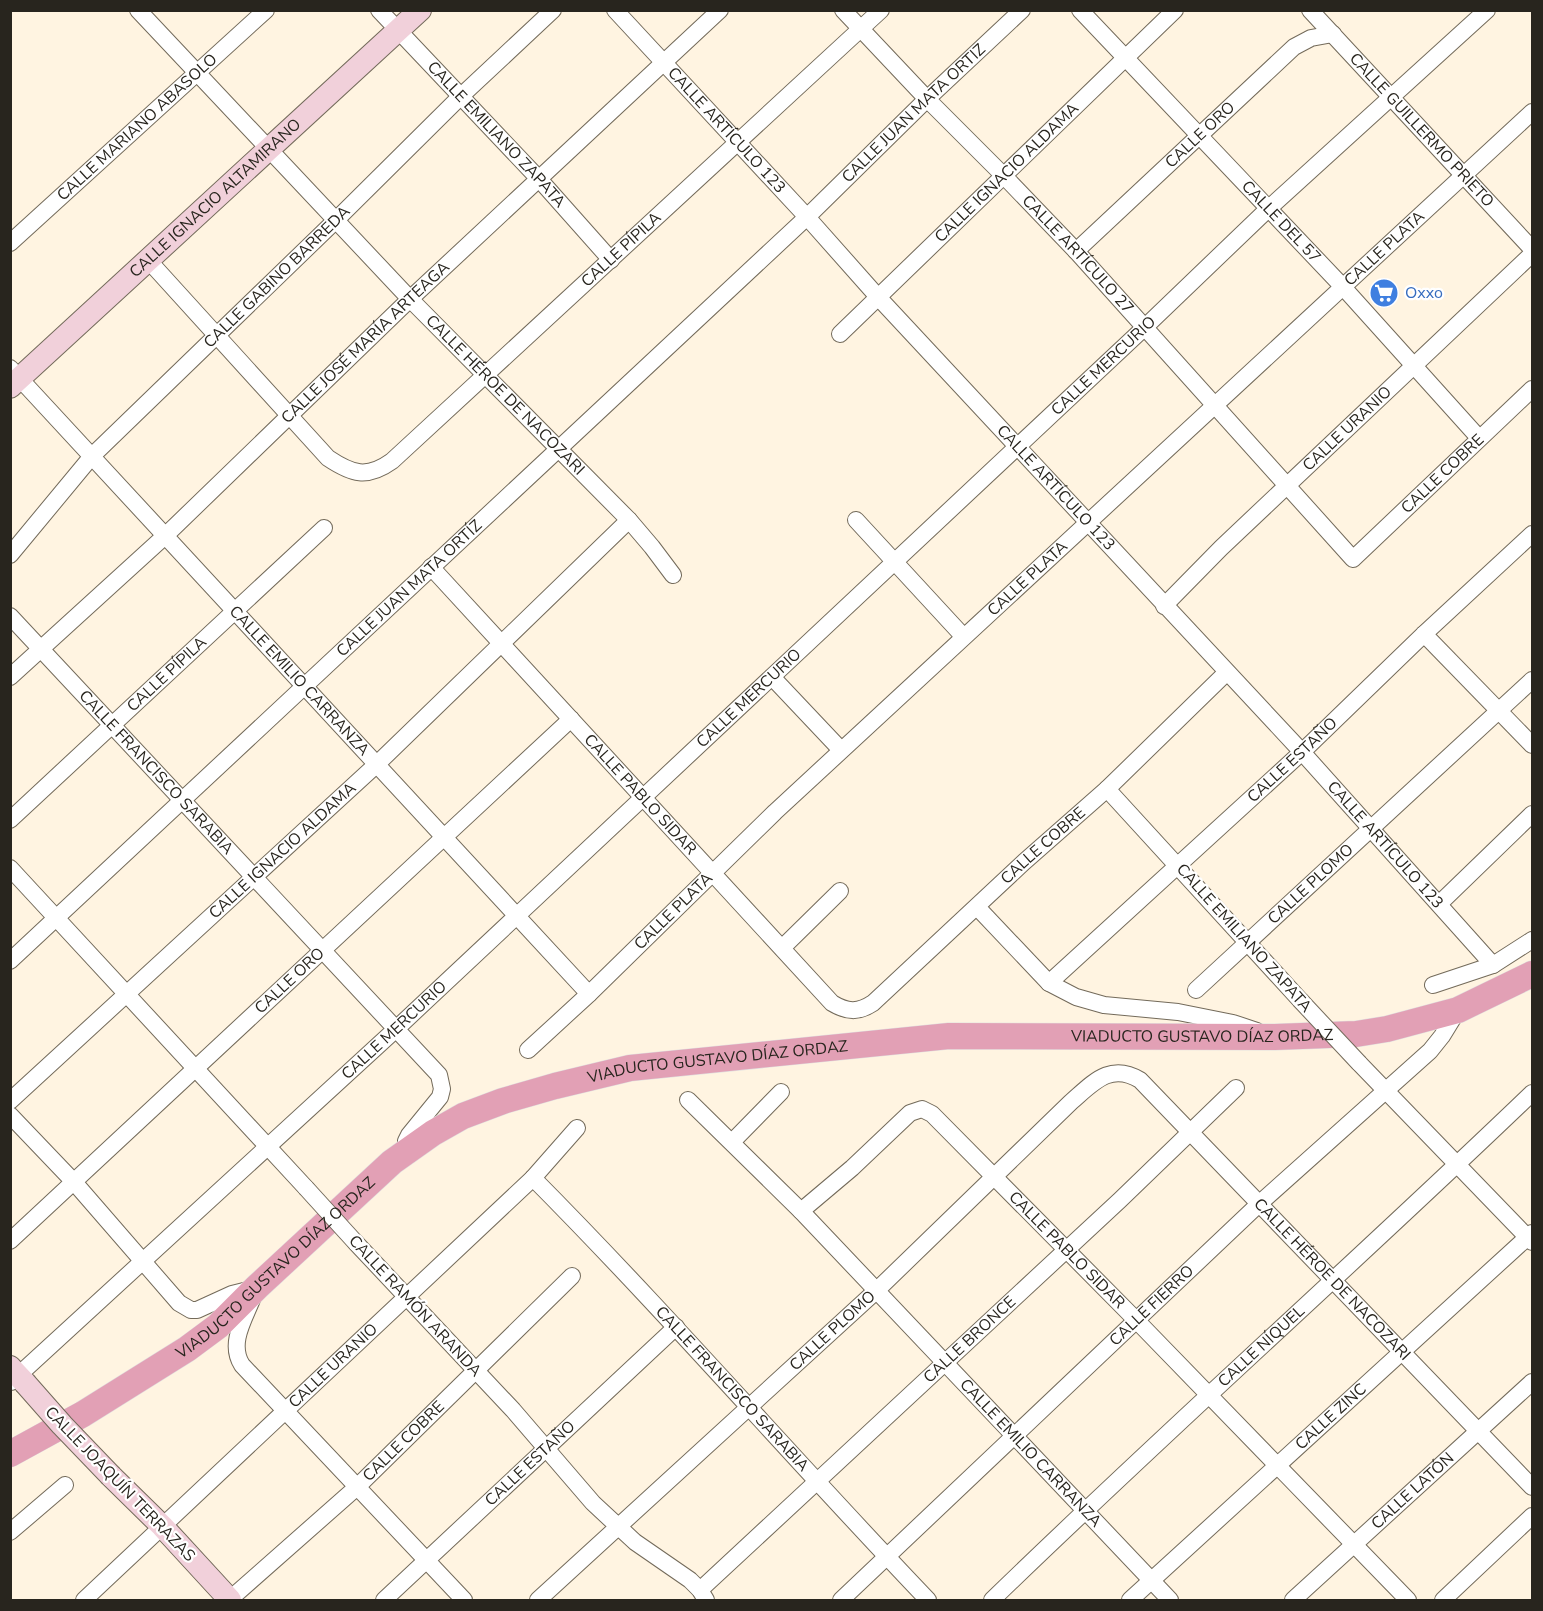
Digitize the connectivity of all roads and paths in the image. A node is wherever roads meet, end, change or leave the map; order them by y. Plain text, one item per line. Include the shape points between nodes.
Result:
1 (138, 10) edge
2 (266, 10) edge
3 (378, 10) edge
4 (420, 10) edge
5 (553, 10) edge
6 (615, 10) edge
7 (720, 10) edge
8 (843, 10) edge
9 (881, 10) edge
10 (1022, 10) edge
11 (1080, 10) edge
12 (1175, 10) edge
13 (1487, 10) edge
14 (1319, 14) edge
15 (860, 29) junction
16 (398, 31) junction
17 (1333, 34) junction
18 (1126, 58) junction
19 (663, 63) junction
20 (196, 74) junction
21 (460, 97) junction
22 (1391, 97) junction
23 (927, 99) junction
24 (1533, 112) edge
25 (1199, 134) junction
26 (737, 142) junction
27 (270, 149) junction
28 (1003, 175) junction
29 (1465, 176) junction
30 (539, 179) junction
31 (1268, 209) junction
32 (807, 217) junction
33 (336, 220) junction
34 (10, 243) edge
35 (1533, 249) edge
36 (1076, 251) junction
37 (1533, 254) edge
38 (611, 260) junction
39 (149, 261) junction
40 (1343, 288) junction
41 (878, 297) junction
42 (410, 299) junction
43 (1144, 328) junction
44 (840, 334) dead end
45 (216, 336) junction
46 (1414, 366) junction
47 (486, 376) junction
48 (14, 378) edge
49 (1533, 389) edge
50 (1215, 404) junction
51 (290, 416) junction
52 (1479, 438) junction
53 (1018, 446) junction
54 (557, 448) junction
55 (92, 456) junction
56 (1287, 485) junction
57 (629, 520) junction
58 (856, 520) dead end
59 (1087, 522) junction
60 (324, 528) dead end
61 (1533, 534) edge
62 (165, 535) junction
63 (10, 555) edge
64 (1353, 560) joint
65 (894, 561) junction
66 (431, 567) junction
67 (673, 575) dead end
68 (1164, 606) junction
69 (235, 610) junction
70 (10, 616) edge
71 (1424, 634) junction
72 (963, 636) junction
73 (502, 644) junction
74 (41, 650) junction
75 (1226, 673) junction
76 (772, 676) junction
77 (10, 677) edge
78 (1533, 680) edge
79 (304, 685) junction
80 (1498, 712) junction
81 (571, 720) junction
82 (112, 726) junction
83 (1533, 745) edge
84 (841, 750) junction
85 (1302, 752) junction
86 (377, 764) junction
87 (1107, 789) junction
88 (643, 797) junction
89 (181, 800) junction
90 (1533, 814) edge
91 (10, 820) edge
92 (1370, 829) junction
93 (446, 838) junction
94 (1177, 865) junction
95 (10, 868) edge
96 (712, 872) junction
97 (254, 878) junction
98 (840, 891) dead end
99 (1439, 904) junction
100 (977, 907) junction
101 (516, 914) junction
102 (56, 918) junction
103 (1533, 940) edge
104 (1247, 945) junction
105 (782, 948) junction
106 (323, 952) junction
107 (10, 961) edge
108 (1493, 965) junction
109 (1533, 974) edge
110 (1049, 983) junction
111 (1433, 985) dead end
112 (1196, 990) dead end
113 (589, 994) junction
114 (128, 995) junction
115 (1458, 1010) junction
116 (855, 1011) joint
117 (396, 1029) junction
118 (1275, 1037) junction
119 (528, 1050) dead end
120 (196, 1070) junction
121 (1131, 1074) joint
122 (1236, 1088) dead end
123 (1386, 1090) junction
124 (781, 1092) dead end
125 (1533, 1093) edge
126 (688, 1100) dead end
127 (10, 1101) edge
128 (10, 1115) edge
129 (577, 1128) dead end
130 (1192, 1132) junction
131 (732, 1142) junction
132 (268, 1147) junction
133 (410, 1150) junction
134 (1458, 1164) junction
135 (993, 1176) junction
136 (532, 1178) junction
137 (74, 1182) junction
138 (1260, 1203) junction
139 (801, 1211) junction
140 (1531, 1238) edge
141 (10, 1241) edge
142 (1066, 1250) junction
143 (142, 1261) junction
144 (572, 1276) dead end
145 (1333, 1279) junction
146 (257, 1287) junction
147 (876, 1290) junction
148 (407, 1296) junction
149 (1137, 1321) junction
150 (676, 1327) junction
151 (1403, 1352) junction
152 (944, 1362) junction
153 (476, 1371) junction
154 (16, 1377) edge
155 (1533, 1382) edge
156 (1207, 1395) junction
157 (748, 1408) junction
158 (285, 1412) junction
159 (62, 1425) junction
160 (1479, 1432) junction
161 (1013, 1436) junction
162 (547, 1448) junction
163 (10, 1454) edge
164 (1278, 1466) junction
165 (816, 1482) junction
166 (65, 1485) dead end
167 (357, 1487) junction
168 (1533, 1487) edge
169 (1084, 1510) junction
170 (1533, 1516) edge
171 (162, 1526) junction
172 (618, 1527) junction
173 (10, 1532) edge
174 (1354, 1544) junction
175 (887, 1557) junction
176 (426, 1561) junction
177 (1152, 1582) junction
178 (703, 1595) edge
179 (84, 1600) edge
180 (230, 1600) edge
181 (384, 1600) edge
182 (464, 1600) edge
183 (538, 1600) edge
184 (841, 1600) edge
185 (928, 1600) edge
186 (993, 1600) edge
187 (1130, 1600) edge
188 (1170, 1600) edge
189 (1293, 1600) edge
190 (1408, 1600) edge
191 (1443, 1600) edge

1 - 20 street, CALLE HÉROE DE NACOZARI
2 - 20 street, CALLE MARIANO ABASOLO
3 - 16 street, CALLE EMILIANO ZAPATA
4 - 16 street, CALLE IGNACIO ALTAMIRANO
5 - 21 street, CALLE GABINO BARREDA
6 - 19 street, CALLE ARTÍCULO 123
7 - 19 street, CALLE JOSÉ MARÍA ARTEAGA
8 - 15 street, CALLE ARTÍCULO 27
9 - 15 street, CALLE PÍPILA
10 - 23 street, CALLE JUAN MATA ORTIZ
11 - 18 street, CALLE DEL 57
12 - 18 street, CALLE IGNACIO ALDAMA
13 - 22 street, CALLE MERCURIO
14 - 17 street, CALLE GUILLERMO PRIETO
15 - 23 street, CALLE ARTÍCULO 27
15 - 26 street, CALLE PÍPILA
16 - 21 street, CALLE EMILIANO ZAPATA
16 - 27 street, CALLE IGNACIO ALTAMIRANO
17 - 22 street, CALLE GUILLERMO PRIETO
17 - 25 street, CALLE ORO via 1311,38 1294,47
18 - 25 street, CALLE DEL 57
18 - 28 street, CALLE IGNACIO ALDAMA
19 - 26 street, CALLE ARTÍCULO 123
19 - 30 street, CALLE JOSÉ MARÍA ARTEAGA
20 - 27 street, CALLE HÉROE DE NACOZARI
20 - 34 street, CALLE MARIANO ABASOLO
21 - 30 street, CALLE EMILIANO ZAPATA
21 - 33 street, CALLE GABINO BARREDA
22 - 29 street, CALLE GUILLERMO PRIETO
22 - 31 street, CALLE MERCURIO
23 - 28 street, CALLE ARTÍCULO 27
23 - 32 street, CALLE JUAN MATA ORTIZ
24 - 29 street, CALLE PLATA
25 - 31 street, CALLE DEL 57
25 - 36 street, CALLE ORO
26 - 32 street, CALLE ARTÍCULO 123
26 - 38 street, CALLE PÍPILA
27 - 33 street, CALLE HÉROE DE NACOZARI
27 - 39 street, CALLE IGNACIO ALTAMIRANO
28 - 36 street, CALLE ARTÍCULO 27
28 - 41 street, CALLE IGNACIO ALDAMA
29 - 35 street, CALLE GUILLERMO PRIETO
29 - 40 street, CALLE PLATA
30 - 38 street, CALLE EMILIANO ZAPATA
30 - 42 street, CALLE JOSÉ MARÍA ARTEAGA
31 - 40 street, CALLE DEL 57
31 - 43 street, CALLE MERCURIO
32 - 41 street, CALLE ARTÍCULO 123
32 - 54 street, CALLE JUAN MATA ORTÍZ
33 - 42 street, CALLE HÉROE DE NACOZARI
33 - 45 street, CALLE GABINO BARREDA
36 - 43 street, CALLE ARTÍCULO 27
37 - 46 street, CALLE URANIO
38 - 47 street, CALLE PÍPILA
39 - 45 street
39 - 48 street, CALLE IGNACIO ALTAMIRANO
40 - 46 street, CALLE DEL 57
40 - 50 street, CALLE PLATA
41 - 44 street, CALLE IGNACIO ALDAMA
41 - 53 street, CALLE ARTÍCULO 123
42 - 47 street, CALLE HÉROE DE NACOZARI
42 - 51 street, CALLE JOSÉ MARÍA ARTEAGA
43 - 50 street, CALLE ARTÍCULO 27
43 - 53 street, CALLE MERCURIO
45 - 51 street
45 - 55 street, CALLE GABINO BARREDA
46 - 52 street, CALLE DEL 57
46 - 56 street, CALLE URANIO
47 - 51 street, CALLE PÍPILA via 379,470 354,472 328,458
47 - 54 street, CALLE HÉROE DE NACOZARI
48 - 55 street, CALLE EMILIO CARRANZA
49 - 52 street, CALLE COBRE
50 - 56 street, CALLE ARTÍCULO 27
50 - 59 street, CALLE PLATA
51 - 62 street, CALLE JOSÉ MARÍA ARTEAGA
52 - 64 street, CALLE COBRE
53 - 59 street, CALLE ARTÍCULO 123
53 - 65 street, CALLE MERCURIO
54 - 57 street, CALLE HÉROE DE NACOZARI
54 - 66 street, CALLE JUAN MATA ORTÍZ
55 - 62 street, CALLE EMILIO CARRANZA
55 - 63 street, CALLE GABINO BARREDA
56 - 64 street, CALLE ARTÍCULO 27
56 - 68 street, CALLE URANIO
57 - 67 street, CALLE HÉROE DE NACOZARI
57 - 73 street, CALLE IGNACIO ALDAMA
58 - 65 street
59 - 68 street, CALLE ARTÍCULO 123
59 - 72 street, CALLE PLATA
60 - 69 street, CALLE PÍPILA
61 - 71 street, CALLE ESTAÑO
62 - 69 street, CALLE EMILIO CARRANZA
62 - 74 street, CALLE JOSÉ MARÍA ARTEAGA
65 - 72 street
65 - 76 street, CALLE MERCURIO
66 - 73 street, CALLE PABLO SIDAR
66 - 79 street, CALLE JUAN MATA ORTÍZ
68 - 75 street, CALLE ARTÍCULO 123
69 - 79 street, CALLE EMILIO CARRANZA
69 - 82 street, CALLE PÍPILA
70 - 74 street, CALLE FRANCISCO SARABIA
71 - 80 street
71 - 85 street, CALLE ESTAÑO
72 - 84 street, CALLE PLATA
73 - 81 street, CALLE PABLO SIDAR
73 - 86 street, CALLE IGNACIO ALDAMA
74 - 77 street, CALLE JOSÉ MARÍA ARTEAGA
74 - 82 street, CALLE FRANCISCO SARABIA
75 - 85 street, CALLE ARTÍCULO 123
75 - 87 street, CALLE COBRE
76 - 84 street
76 - 88 street, CALLE MERCURIO
78 - 80 street, CALLE PLOMO
79 - 86 street, CALLE EMILIO CARRANZA
79 - 89 street, CALLE JUAN MATA ORTÍZ
80 - 83 street
80 - 92 street, CALLE PLOMO
81 - 88 street, CALLE PABLO SIDAR
81 - 93 street, CALLE ORO
82 - 89 street, CALLE FRANCISCO SARABIA
82 - 91 street, CALLE PÍPILA
84 - 96 street, CALLE PLATA
85 - 92 street, CALLE ARTÍCULO 123
85 - 94 street, CALLE ESTAÑO
86 - 93 street, CALLE EMILIO CARRANZA
86 - 97 street, CALLE IGNACIO ALDAMA
87 - 94 street, CALLE EMILIANO ZAPATA
87 - 100 street, CALLE COBRE
88 - 96 street, CALLE PABLO SIDAR
88 - 101 street, CALLE MERCURIO
89 - 97 street, CALLE FRANCISCO SARABIA
89 - 102 street, CALLE JUAN MATA ORTÍZ
90 - 99 street
92 - 99 street, CALLE ARTÍCULO 123
92 - 104 street, CALLE PLOMO
93 - 101 street, CALLE EMILIO CARRANZA
93 - 106 street, CALLE ORO
94 - 104 street, CALLE EMILIANO ZAPATA
94 - 110 street, CALLE ESTAÑO
95 - 102 street, CALLE RAMÓN ARANDA
96 - 105 street, CALLE PABLO SIDAR
96 - 113 street, CALLE PLATA
97 - 106 street, CALLE FRANCISCO SARABIA
97 - 114 street, CALLE IGNACIO ALDAMA
98 - 105 street
99 - 108 street, CALLE ARTÍCULO 123
100 - 110 street
100 - 116 street, CALLE COBRE via 873,1003
101 - 113 street, CALLE EMILIO CARRANZA
101 - 117 street, CALLE MERCURIO
102 - 107 street, CALLE JUAN MATA ORTÍZ
102 - 114 street, CALLE RAMÓN ARANDA
103 - 108 street
104 - 112 street, CALLE PLOMO
104 - 123 street, CALLE EMILIANO ZAPATA, bridge
105 - 116 street, CALLE PABLO SIDAR via 832,1003
106 - 117 street, CALLE FRANCISCO SARABIA
106 - 120 street, CALLE ORO
108 - 111 street
109 - 115 main road, VIADUCTO GUSTAVO DÍAZ ORDAZ
110 - 118 street via 1104,1005 1178,1012 1233,1023
113 - 119 street, CALLE PLATA
114 - 120 street, CALLE RAMÓN ARANDA
114 - 127 street, CALLE IGNACIO ALDAMA
115 - 118 main road, VIADUCTO GUSTAVO DÍAZ ORDAZ via 1356,1034
115 - 123 street, CALLE FIERRO via 1430,1052
117 - 132 street, CALLE MERCURIO
117 - 133 street, CALLE FRANCISCO SARABIA via 439,1074 442,1089 440,1097 409,1135 406,1141
118 - 133 main road, VIADUCTO GUSTAVO DÍAZ ORDAZ via 949,1036 630,1068 503,1101 463,1116
120 - 132 street, CALLE RAMÓN ARANDA
120 - 137 street, CALLE ORO
121 - 130 street, CALLE HÉROE DE NACOZARI
121 - 135 street, CALLE PLOMO via 1111,1073 1094,1081
122 - 130 street, CALLE BRONCE
123 - 134 street, CALLE EMILIANO ZAPATA
123 - 138 street, CALLE FIERRO
124 - 131 street
125 - 134 street, CALLE NÍQUEL
126 - 131 street, CALLE EMILIO CARRANZA
128 - 137 street
129 - 136 street, CALLE URANIO
130 - 138 street, CALLE HÉROE DE NACOZARI
130 - 142 street, CALLE BRONCE
131 - 139 street, CALLE EMILIO CARRANZA
132 - 143 street, CALLE MERCURIO
132 - 148 street, CALLE RAMÓN ARANDA, bridge
133 - 146 main road, VIADUCTO GUSTAVO DÍAZ ORDAZ via 392,1162
134 - 140 street, CALLE EMILIANO ZAPATA
134 - 145 street, CALLE NÍQUEL
135 - 139 street, CALLE PABLO SIDAR via 942,1122 922,1108 909,1113
135 - 142 street, CALLE PABLO SIDAR
135 - 147 street, CALLE PLOMO
136 - 148 street, CALLE URANIO
136 - 150 street, CALLE FRANCISCO SARABIA
137 - 141 street, CALLE ORO
137 - 143 street
138 - 145 street, CALLE HÉROE DE NACOZARI
138 - 149 street, CALLE FIERRO
139 - 147 street, CALLE EMILIO CARRANZA
140 - 151 street, CALLE ZINC
142 - 149 street, CALLE PABLO SIDAR
142 - 152 street, CALLE BRONCE
143 - 146 street via 179,1303 191,1310 204,1309 232,1294
143 - 154 street, CALLE MERCURIO
144 - 153 street, CALLE COBRE
145 - 151 street, CALLE HÉROE DE NACOZARI
145 - 156 street, CALLE NÍQUEL
146 - 158 street via 236,1343 238,1359
146 - 159 main road, VIADUCTO GUSTAVO DÍAZ ORDAZ via 218,1326 186,1349
147 - 152 street, CALLE EMILIO CARRANZA
147 - 157 street, CALLE PLOMO
148 - 153 street, CALLE RAMÓN ARANDA
148 - 158 street, CALLE URANIO
149 - 156 street, CALLE PABLO SIDAR
149 - 161 street, CALLE FIERRO
150 - 157 street, CALLE FRANCISCO SARABIA
150 - 162 street, CALLE ESTAÑO
151 - 160 street, CALLE HÉROE DE NACOZARI
151 - 164 street, CALLE ZINC
152 - 161 street, CALLE EMILIO CARRANZA
152 - 165 street, CALLE BRONCE
153 - 162 street, CALLE RAMÓN ARANDA
153 - 167 street, CALLE COBRE
154 - 159 street, CALLE JOAQUÍN TERRAZAS, bridge
155 - 160 street, CALLE LATÓN
156 - 164 street, CALLE PABLO SIDAR
156 - 169 street, CALLE NÍQUEL
157 - 165 street, CALLE FRANCISCO SARABIA
157 - 172 street, CALLE PLOMO
158 - 167 street
158 - 171 street, CALLE URANIO
159 - 163 main road, VIADUCTO GUSTAVO DÍAZ ORDAZ
159 - 171 street, CALLE JOAQUÍN TERRAZAS, bridge
160 - 168 street, CALLE HÉROE DE NACOZARI
160 - 174 street, CALLE LATÓN
161 - 169 street, CALLE EMILIO CARRANZA
161 - 175 street, CALLE FIERRO
162 - 172 street, CALLE RAMÓN ARANDA
162 - 176 street, CALLE ESTAÑO
164 - 174 street, CALLE PABLO SIDAR
164 - 177 street, CALLE ZINC
165 - 175 street, CALLE FRANCISCO SARABIA
165 - 178 street, CALLE BRONCE
166 - 173 street
167 - 176 street
167 - 180 street, CALLE COBRE
169 - 177 street, CALLE EMILIO CARRANZA
169 - 186 street, CALLE NÍQUEL
170 - 191 street
171 - 179 street, CALLE URANIO
171 - 180 street, CALLE JOAQUÍN TERRAZAS
172 - 178 street, CALLE RAMÓN ARANDA
172 - 183 street, CALLE PLOMO
174 - 189 street, CALLE LATÓN
174 - 190 street, CALLE PABLO SIDAR
175 - 184 street, CALLE FIERRO
175 - 185 street, CALLE FRANCISCO SARABIA
176 - 181 street, CALLE ESTAÑO
176 - 182 street
177 - 187 street, CALLE ZINC
177 - 188 street, CALLE EMILIO CARRANZA

